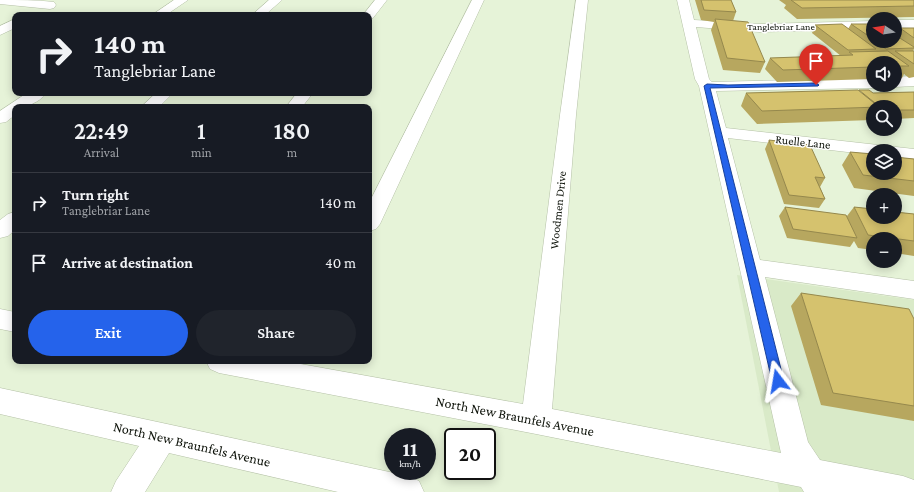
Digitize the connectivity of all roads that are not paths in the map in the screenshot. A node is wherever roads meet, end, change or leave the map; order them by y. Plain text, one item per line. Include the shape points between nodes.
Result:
1 (0, 0) edge
2 (182, 0) edge
3 (276, 0) edge
4 (381, 0) edge
5 (478, 0) edge
6 (582, 0) edge
7 (683, 0) edge
8 (56, 3) edge
9 (37, 12) edge
10 (163, 12) edge
11 (262, 12) edge
12 (371, 12) edge
13 (688, 23) junction
14 (902, 24) edge
15 (914, 24) edge
16 (12, 25) edge
17 (866, 25) edge
18 (0, 31) edge
19 (914, 81) edge
20 (902, 82) edge
21 (866, 83) edge
22 (707, 86) junction
23 (33, 96) edge
24 (162, 96) edge
25 (303, 96) edge
26 (21, 104) edge
27 (152, 104) edge
28 (296, 104) edge
29 (12, 110) edge
30 (0, 118) edge
31 (718, 132) junction
32 (866, 149) edge
33 (902, 153) edge
34 (914, 154) edge
35 (372, 218) edge
36 (12, 222) edge
37 (0, 232) edge
38 (753, 278) junction
39 (914, 290) edge
40 (0, 319) edge
41 (12, 321) edge
42 (253, 364) edge
43 (299, 368) edge
44 (0, 401) edge
45 (536, 420) junction
46 (162, 437) junction
47 (816, 483) edge
48 (127, 492) edge
49 (408, 492) edge
50 (904, 492) edge

1 - 8 street
2 - 10 street
3 - 11 street
4 - 12 street
5 - 35 street
6 - 45 street, Woodmen Drive
7 - 13 street
8 - 9 street
13 - 17 street, Tanglebriar Lane via 760,28
13 - 22 street via 702,79
14 - 15 street
16 - 18 street
19 - 20 street
21 - 22 street
22 - 31 street
23 - 26 street
24 - 27 street
25 - 28 street
29 - 30 street
31 - 32 street, Ruelle Lane
31 - 38 street
33 - 34 street
36 - 37 street
38 - 39 street
38 - 47 street via 794,448
40 - 41 street
42 - 43 street, North New Braunfels Avenue
43 - 45 street, North New Braunfels Avenue
44 - 46 street, North New Braunfels Avenue
45 - 47 street, North New Braunfels Avenue
46 - 48 street
46 - 49 street, North New Braunfels Avenue
47 - 50 street, North New Braunfels Avenue

